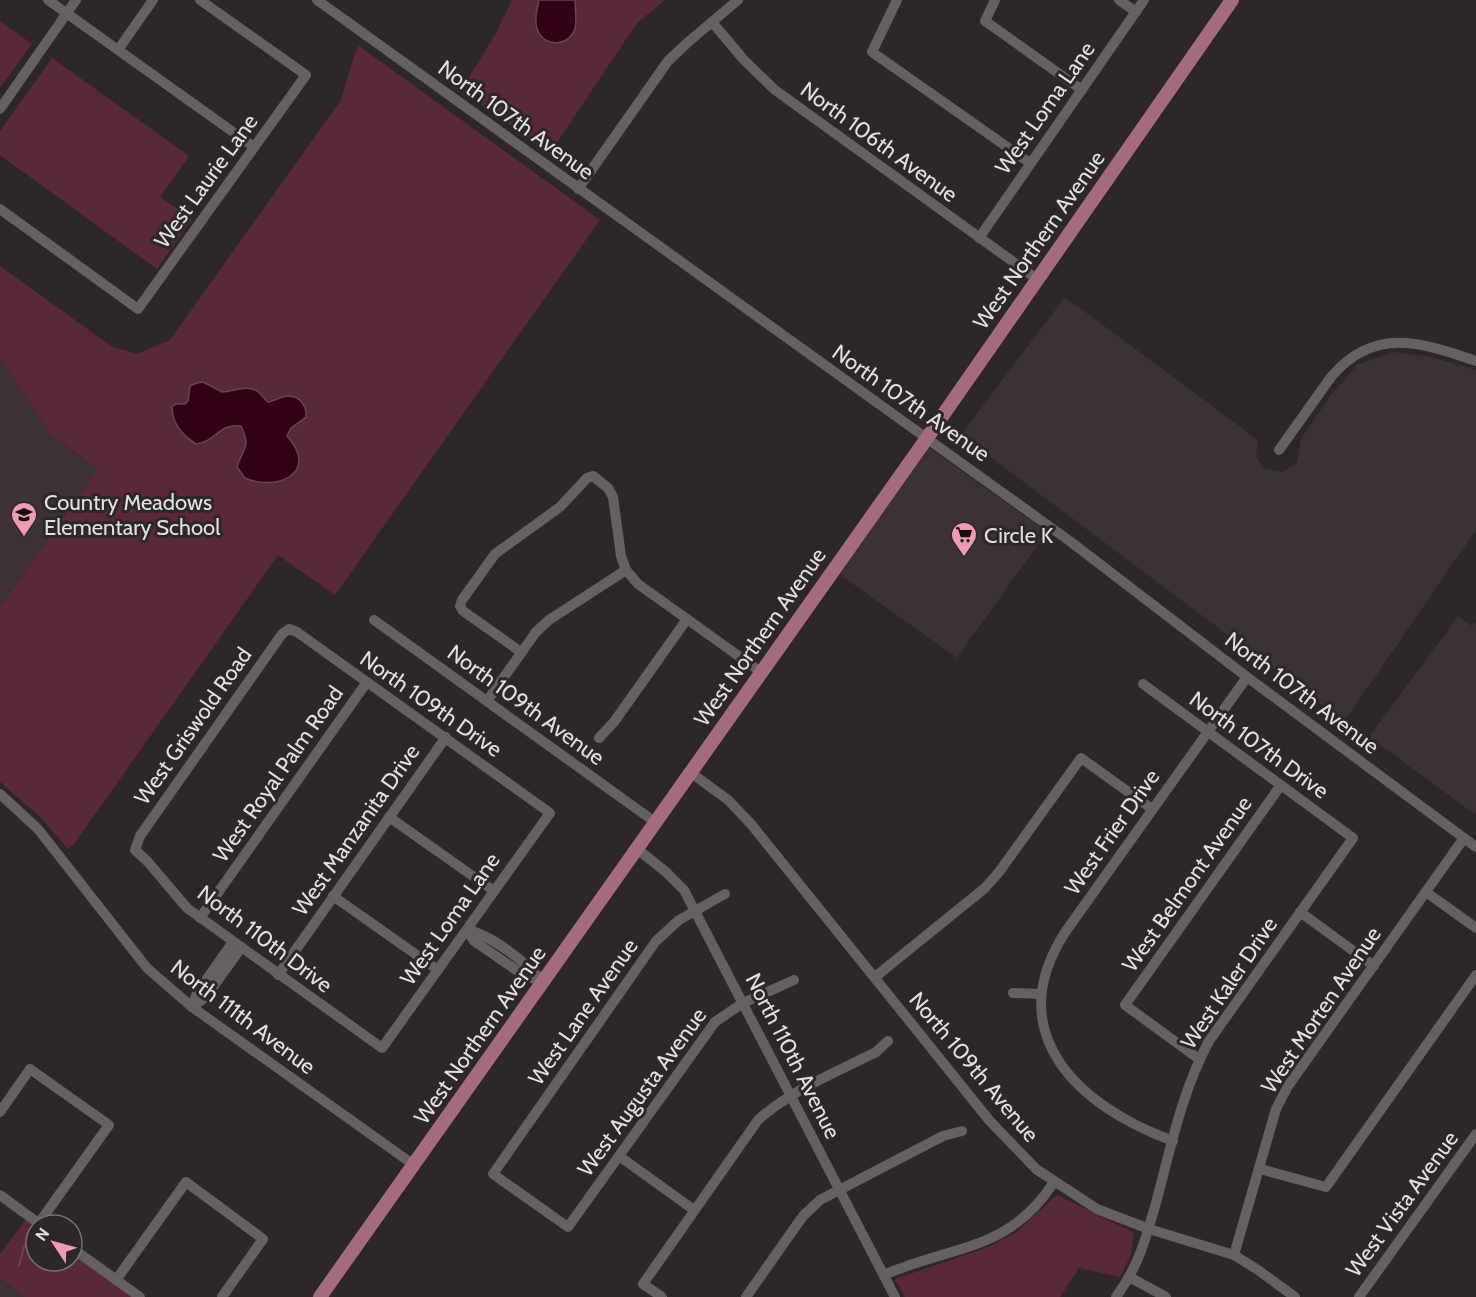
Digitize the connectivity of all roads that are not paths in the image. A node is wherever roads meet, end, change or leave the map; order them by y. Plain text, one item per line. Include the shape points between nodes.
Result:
1 (48, 0) edge
2 (76, 0) edge
3 (153, 0) edge
4 (200, 0) edge
5 (316, 0) edge
6 (738, 0) edge
7 (897, 0) edge
8 (995, 0) edge
9 (1119, 0) edge
10 (1144, 0) edge
11 (1232, 0) edge
12 (1136, 12) junction
13 (66, 13) junction
14 (712, 22) junction
15 (118, 50) junction
16 (1082, 90) junction
17 (0, 109) edge
18 (254, 147) junction
19 (1030, 163) junction
20 (578, 189) junction
21 (0, 209) edge
22 (979, 238) junction
23 (1037, 279) junction
24 (1476, 361) edge
25 (927, 438) junction
26 (1279, 450) dead end
27 (626, 570) junction
28 (687, 619) junction
29 (374, 620) dead end
30 (288, 629) joint
31 (521, 652) junction
32 (761, 672) junction
33 (1247, 677) junction
34 (367, 682) junction
35 (1143, 684) dead end
36 (487, 701) junction
37 (1208, 731) junction
38 (446, 737) junction
39 (599, 738) dead end
40 (690, 772) junction
41 (1281, 785) junction
42 (0, 794) edge
43 (1152, 809) junction
44 (550, 813) joint
45 (389, 817) junction
46 (655, 822) junction
47 (1353, 838) joint
48 (1464, 838) junction
49 (1476, 847) edge
50 (636, 848) junction
51 (135, 850) joint
52 (494, 891) junction
53 (1426, 892) junction
54 (725, 894) dead end
55 (333, 896) junction
56 (695, 910) junction
57 (1300, 912) junction
58 (200, 918) junction
59 (1476, 928) edge
60 (467, 930) junction
61 (237, 945) junction
62 (1374, 966) junction
63 (438, 970) junction
64 (278, 975) junction
65 (1476, 975) edge
66 (875, 977) junction
67 (794, 980) dead end
68 (543, 982) junction
69 (1013, 993) dead end
70 (1040, 994) junction
71 (743, 1003) junction
72 (192, 1007) junction
73 (888, 1041) dead end
74 (382, 1048) joint
75 (1199, 1059) junction
76 (792, 1096) junction
77 (0, 1112) edge
78 (962, 1131) dead end
79 (1476, 1134) edge
80 (1173, 1141) junction
81 (619, 1156) junction
82 (414, 1165) junction
83 (1260, 1169) junction
84 (1054, 1182) junction
85 (839, 1189) junction
86 (0, 1195) edge
87 (694, 1210) junction
88 (25, 1213) edge
89 (48, 1213) edge
90 (567, 1227) joint
91 (1149, 1229) junction
92 (1234, 1255) junction
93 (84, 1257) edge
94 (884, 1275) junction
95 (1131, 1278) junction
96 (116, 1280) junction
97 (140, 1297) edge
98 (222, 1297) edge
99 (320, 1297) edge
100 (662, 1297) edge
101 (746, 1297) edge
102 (895, 1297) edge
103 (1116, 1297) edge
104 (1166, 1297) edge
105 (1295, 1297) edge
106 (1359, 1297) edge

1 - 13 street
2 - 13 street
3 - 15 street
4 - 18 street, West Laurie Lane via 306,75
5 - 20 street, North 107th Avenue
6 - 14 street
7 - 19 street via 872,52
8 - 16 street via 985,21
9 - 12 street
10 - 12 street, West Loma Lane
11 - 23 main road, West Northern Avenue
12 - 16 street, West Loma Lane
13 - 15 street
13 - 17 street
14 - 20 street via 661,70
14 - 22 street, North 106th Avenue via 775,90
15 - 18 street
16 - 19 street, West Loma Lane
18 - 21 street, West Laurie Lane via 138,309
19 - 22 street, West Loma Lane
20 - 25 street, North 107th Avenue
22 - 23 street, North 106th Avenue
23 - 25 main road, West Northern Avenue
24 - 26 street via 1423,344 1401,342 1380,345 1357,355 1337,369
25 - 32 main road, West Northern Avenue
25 - 33 street, North 107th Avenue
27 - 28 street via 638,584
27 - 31 street via 549,620
27 - 31 street via 613,496 593,476 587,478 560,507 495,554 462,600 463,611
28 - 32 street
28 - 39 street
29 - 36 street, North 109th Avenue
30 - 34 street, North 109th Drive
30 - 51 street, West Griswold Road via 140,836
31 - 36 street
32 - 40 main road, West Northern Avenue
33 - 37 street, West Frier Drive
33 - 48 street, North 107th Avenue
34 - 38 street, North 109th Drive
34 - 58 street, West Royal Palm Road
35 - 37 street, North 107th Drive
36 - 46 street, North 109th Avenue
37 - 41 street, North 107th Drive
37 - 43 street, West Frier Drive
38 - 44 street, North 109th Drive
38 - 45 street, West Manzanita Drive
40 - 46 main road, West Northern Avenue
40 - 66 street, North 109th Avenue via 742,814
41 - 47 street, North 107th Drive
41 - 75 street, West Belmont Avenue via 1125,1005
42 - 72 street, North 111th Avenue via 38,829 147,968
43 - 66 street via 1081,758 985,888
43 - 70 street, West Frier Drive via 1056,946
44 - 52 street, West Loma Lane
45 - 52 street
45 - 55 street, West Manzanita Drive
46 - 50 main road, West Northern Avenue
47 - 57 street, West Kaler Drive
48 - 49 street, North 107th Avenue
48 - 53 street, West Morten Avenue
50 - 56 street, North 110th Avenue via 675,880
50 - 68 main road, West Northern Avenue
51 - 58 street, North 110th Drive
52 - 60 street, West Loma Lane
53 - 59 street
53 - 62 street, West Morten Avenue
54 - 56 street, West Lane Avenue
55 - 63 street
55 - 64 street, West Manzanita Drive
56 - 71 street, North 110th Avenue
56 - 90 street, West Lane Avenue via 656,941 493,1174
57 - 62 street
57 - 75 street, West Kaler Drive
58 - 61 street, North 110th Drive
60 - 63 street, West Loma Lane
60 - 68 street via 480,933 530,968
61 - 64 street, North 110th Drive
61 - 72 street via 205,998
62 - 83 street, West Morten Avenue via 1288,1086 1276,1109
63 - 74 street, West Loma Lane
64 - 74 street, North 110th Drive
65 - 83 street via 1326,1187
66 - 84 street, North 109th Avenue via 988,1120 1014,1149
67 - 71 street, West Augusta Avenue
68 - 82 main road, West Northern Avenue
69 - 70 street
70 - 80 street via 1048,1041 1064,1070 1121,1118
71 - 76 street, North 110th Avenue
71 - 81 street, West Augusta Avenue via 708,1030
72 - 82 street, North 111th Avenue
73 - 76 street via 876,1052
75 - 80 street, West Kaler Drive
76 - 85 street, North 110th Avenue
76 - 87 street via 758,1120
77 - 89 street via 30,1070 109,1125
78 - 85 street via 943,1136
79 - 106 street, West Vista Avenue
80 - 91 street, West Kaler Drive
81 - 87 street
81 - 90 street, West Augusta Avenue
82 - 99 main road, West Northern Avenue
83 - 92 street, West Morten Avenue
84 - 91 street, North 109th Avenue via 1097,1209
84 - 94 street via 1027,1216 998,1236
85 - 94 street, North 110th Avenue
85 - 101 street via 803,1216
86 - 88 street
87 - 100 street via 643,1284
91 - 92 street, North 109th Avenue
91 - 95 street, West Kaler Drive
92 - 105 street, North 109th Avenue
93 - 96 street
94 - 102 street, North 110th Avenue
95 - 103 street, West Kaler Drive
95 - 104 street
96 - 97 street
96 - 98 street via 186,1182 263,1239

